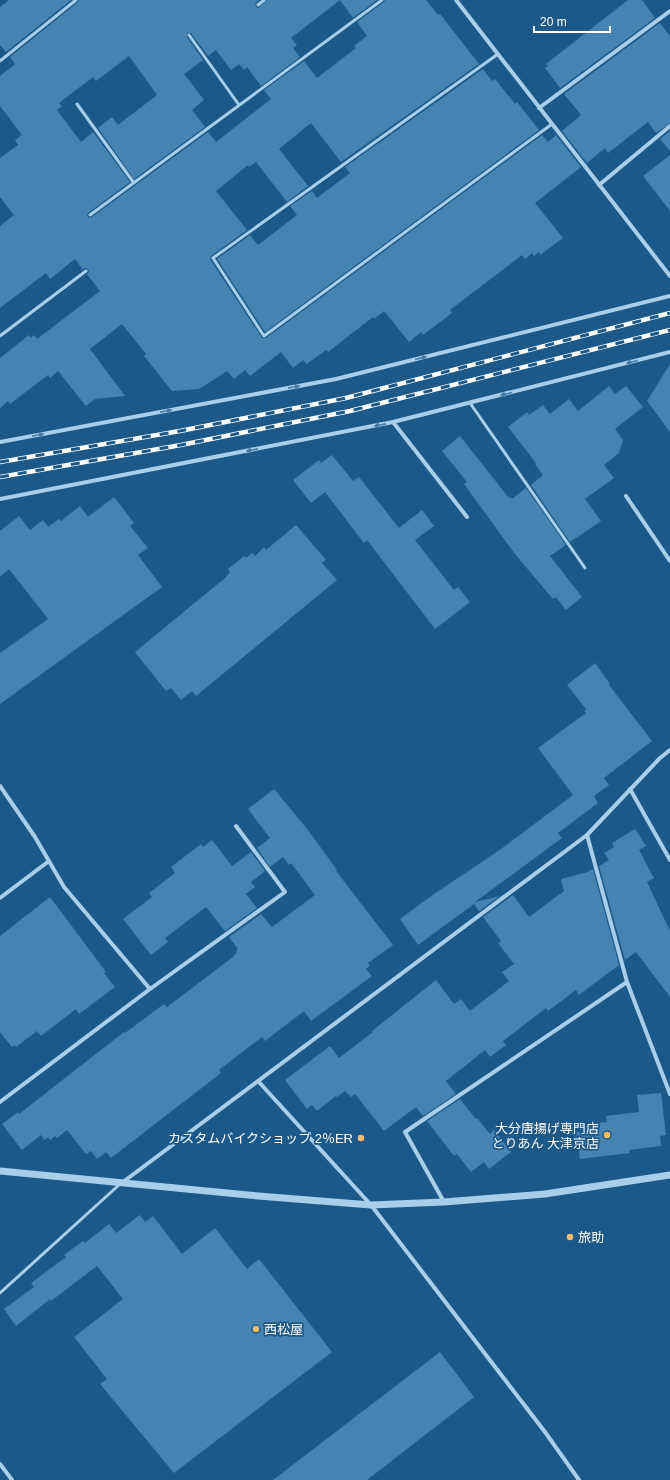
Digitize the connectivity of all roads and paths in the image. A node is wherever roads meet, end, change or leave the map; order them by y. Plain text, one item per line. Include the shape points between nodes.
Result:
1 (76, 0) edge
2 (264, 0) edge
3 (382, 0) edge
4 (456, 0) edge
5 (258, 5) dead end
6 (670, 11) edge
7 (189, 35) dead end
8 (498, 54) junction
9 (0, 61) edge
10 (77, 104) dead end
11 (239, 105) junction
12 (539, 108) junction
13 (552, 124) junction
14 (670, 126) edge
15 (134, 183) junction
16 (599, 185) junction
17 (90, 215) dead end
18 (86, 272) dead end
19 (670, 276) edge
20 (670, 296) edge
21 (0, 336) edge
22 (670, 352) edge
23 (470, 403) junction
24 (393, 422) junction
25 (0, 442) edge
26 (626, 496) dead end
27 (0, 499) edge
28 (467, 517) dead end
29 (670, 561) edge
30 (585, 568) dead end
31 (670, 750) edge
32 (0, 786) edge
33 (630, 789) junction
34 (236, 826) dead end
35 (587, 835) junction
36 (670, 860) edge
37 (49, 861) junction
38 (0, 898) edge
39 (627, 982) junction
40 (150, 989) junction
41 (258, 1081) junction
42 (670, 1094) edge
43 (0, 1102) edge
44 (0, 1171) edge
45 (670, 1175) edge
46 (121, 1184) junction
47 (444, 1202) junction
48 (371, 1205) junction
49 (0, 1293) edge
50 (0, 1464) edge
51 (12, 1480) edge
52 (579, 1480) edge

1 - 9 lane
2 - 5 lane
3 - 11 lane
4 - 8 street
6 - 12 street
7 - 11 lane
8 - 12 street
8 - 13 lane via 213,258 264,336
10 - 15 lane
11 - 15 lane
12 - 13 street
13 - 16 street
14 - 16 street
15 - 17 lane
16 - 19 street
18 - 21 lane
25 -> 20 street via 336,379
22 -> 23 street
23 - 24 street
23 - 30 lane
24 -> 27 street
24 - 28 street
26 - 29 street
31 - 33 street
32 - 37 street
33 - 35 street
33 - 36 street
34 - 40 street via 285,892
35 - 39 street
35 - 41 street
37 - 38 street
37 - 40 street via 64,887
39 - 42 street
39 - 47 street via 405,1132
40 - 43 street
41 - 46 street
41 - 48 street
44 - 46 street
45 - 47 street via 544,1194
46 - 48 street
46 - 49 lane
47 - 48 street
48 - 52 street
50 - 51 street

